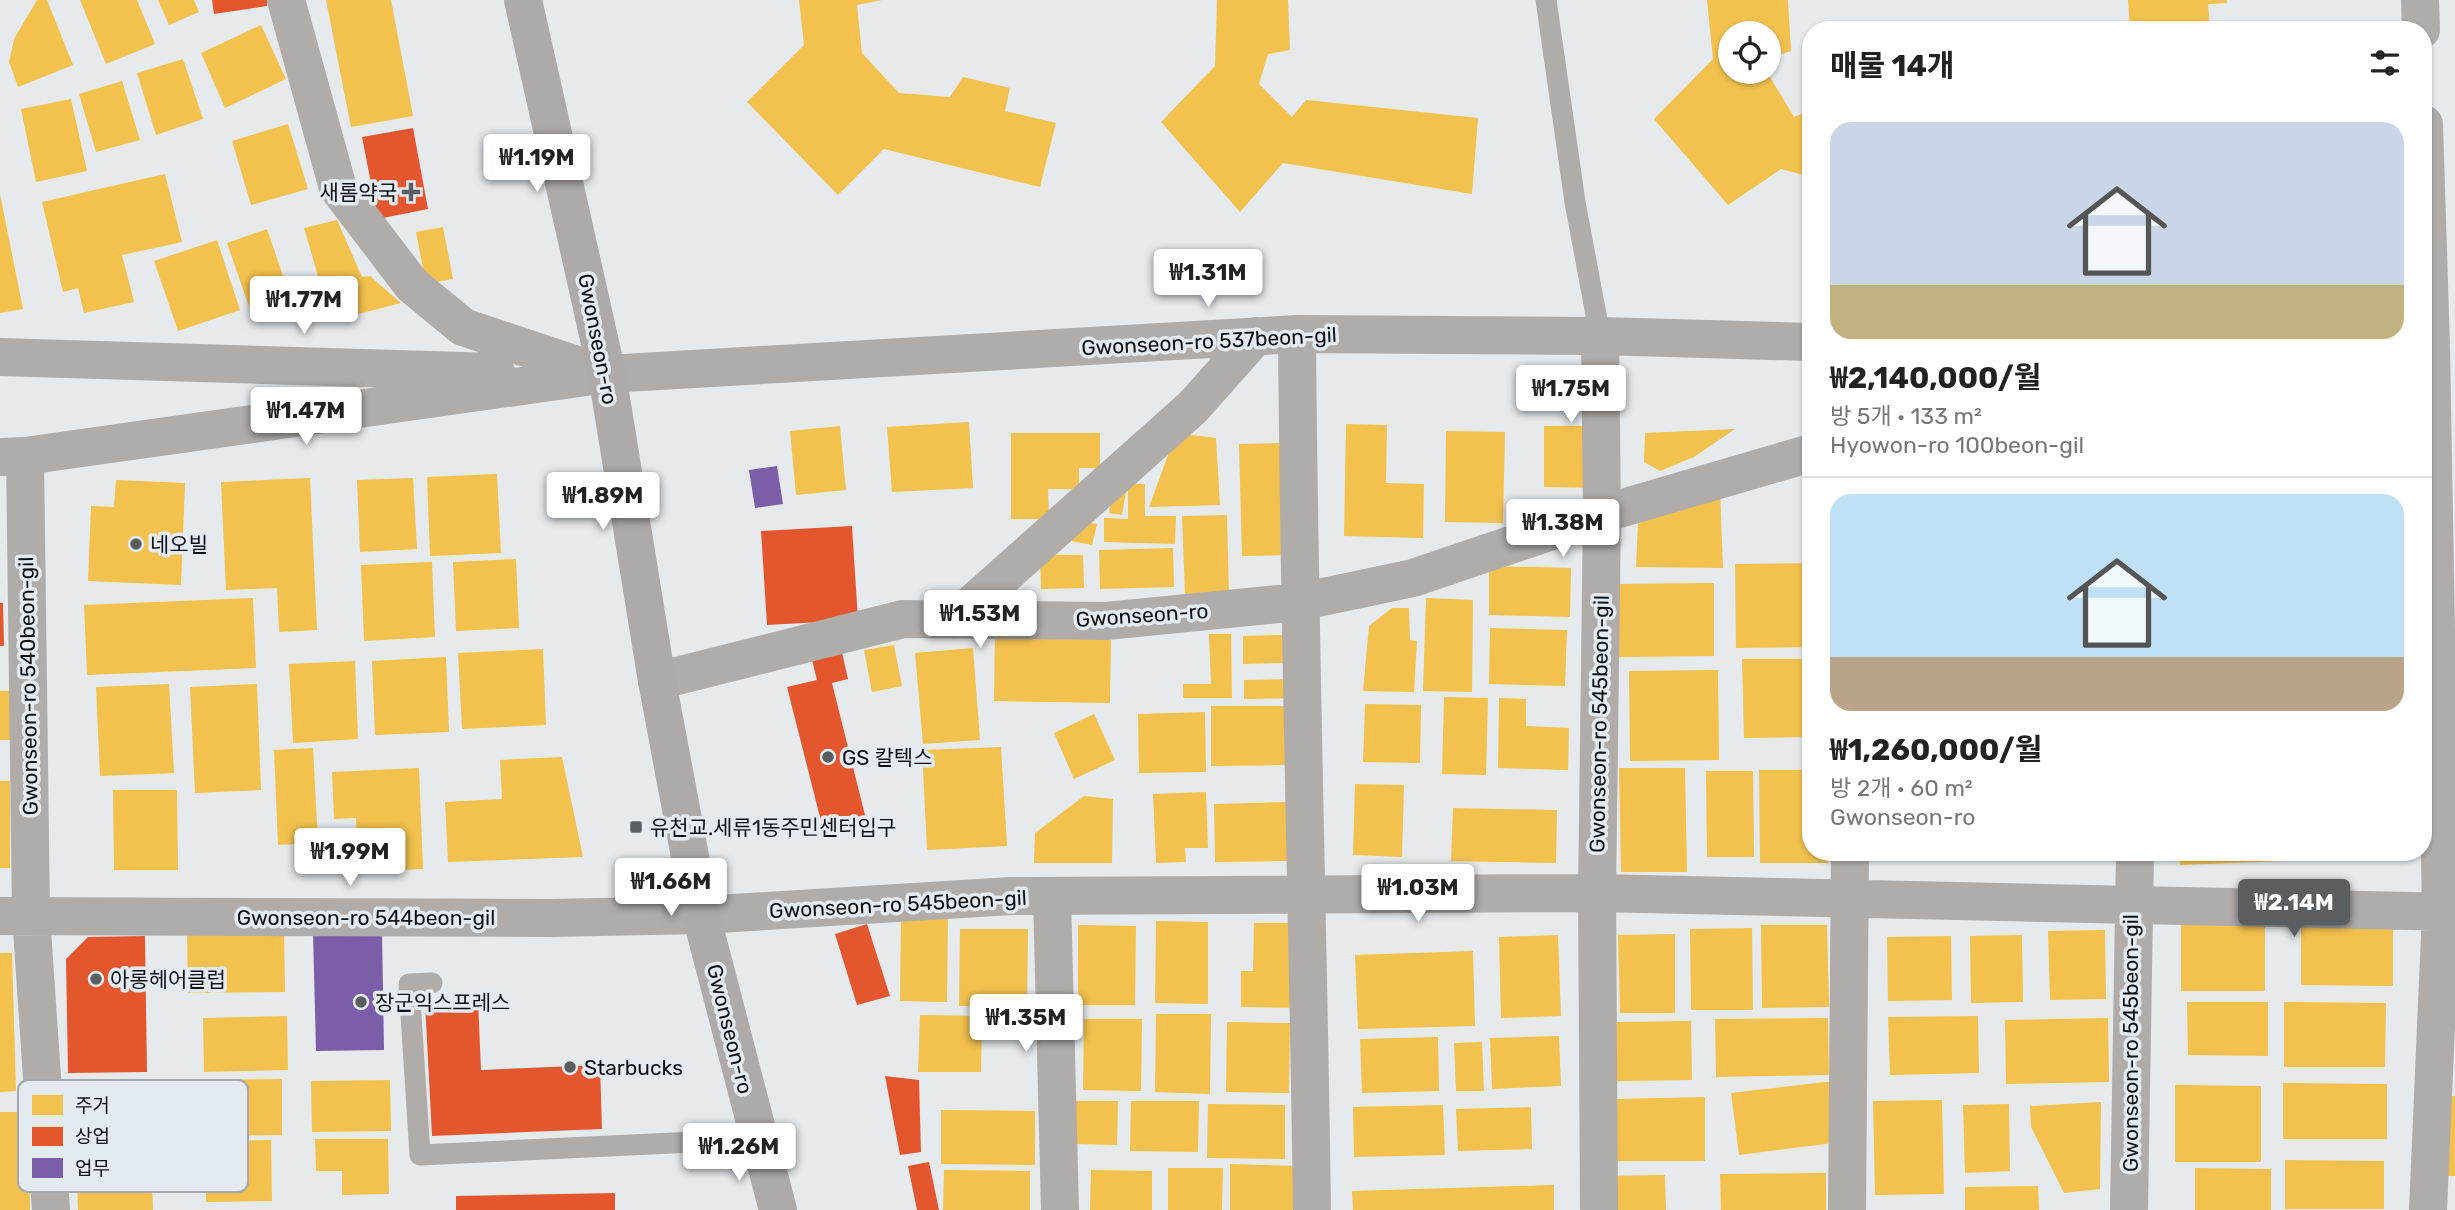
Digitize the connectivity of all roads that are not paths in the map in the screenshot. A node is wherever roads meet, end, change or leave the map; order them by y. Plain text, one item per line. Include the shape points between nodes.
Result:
1 (286, 0) edge
2 (523, 0) edge
3 (1546, 0) edge
4 (2420, 0) edge
5 (2421, 21) edge
6 (2432, 261) edge
7 (1297, 334) junction
8 (1600, 336) junction
9 (1256, 337) junction
10 (1802, 342) edge
11 (2437, 347) edge
12 (0, 358) edge
13 (607, 374) junction
14 (13, 456) edge
15 (1802, 456) edge
16 (1602, 514) junction
17 (1299, 602) junction
18 (954, 620) junction
19 (657, 681) junction
20 (1850, 861) edge
21 (2135, 861) edge
22 (1597, 893) junction
23 (1308, 895) junction
24 (1052, 896) junction
25 (1850, 899) junction
26 (2134, 905) junction
27 (2448, 912) edge
28 (701, 915) junction
29 (15, 916) edge
30 (432, 983) dead end
31 (35, 1080) edge
32 (758, 1139) junction
33 (49, 1192) edge
34 (51, 1210) edge
35 (778, 1210) edge
36 (1060, 1210) edge
37 (1312, 1210) edge
38 (1599, 1210) edge
39 (1847, 1210) edge
40 (2129, 1210) edge
41 (2427, 1210) edge

1 - 13 street via 338,188 412,285 463,327
2 - 13 street, Gwonseon-ro
3 - 8 lane
4 - 5 street
6 - 11 street
7 - 8 street, Gwonseon-ro 537beon-gil
7 - 9 street, Gwonseon-ro 537beon-gil
7 - 17 street
8 - 10 street, Gwonseon-ro 537beon-gil
8 - 16 street, Gwonseon-ro 545beon-gil
9 - 13 street, Gwonseon-ro 537beon-gil
9 - 18 street via 1193,407
11 - 27 street
12 - 13 street
13 - 14 street, Gwonseon-ro 540beon-gil
13 - 19 street, Gwonseon-ro
14 - 29 street, Gwonseon-ro 540beon-gil
15 - 16 street
16 - 17 street via 1413,578
16 - 22 street, Gwonseon-ro 545beon-gil
17 - 18 street, Gwonseon-ro via 1105,621
17 - 23 street
18 - 19 street, Gwonseon-ro via 903,620
19 - 28 street, Gwonseon-ro
20 - 25 street
21 - 26 street
22 - 23 street, Gwonseon-ro 545beon-gil
22 - 25 street, Gwonseon-ro 545beon-gil
22 - 38 street, Gwonseon-ro 545beon-gil
23 - 24 street, Gwonseon-ro 545beon-gil
23 - 37 street
24 - 28 street, Gwonseon-ro 545beon-gil
24 - 36 street, Gwonseon-ro 545beon-gil
25 - 26 street, Gwonseon-ro 545beon-gil
25 - 39 street
26 - 27 street
26 - 40 street, Gwonseon-ro 545beon-gil
27 - 41 street
28 - 29 street, Gwonseon-ro 544beon-gil
28 - 32 street, Gwonseon-ro
29 - 31 street
30 - 32 lane via 409,984 419,1155
32 - 35 street, Gwonseon-ro
33 - 34 street

